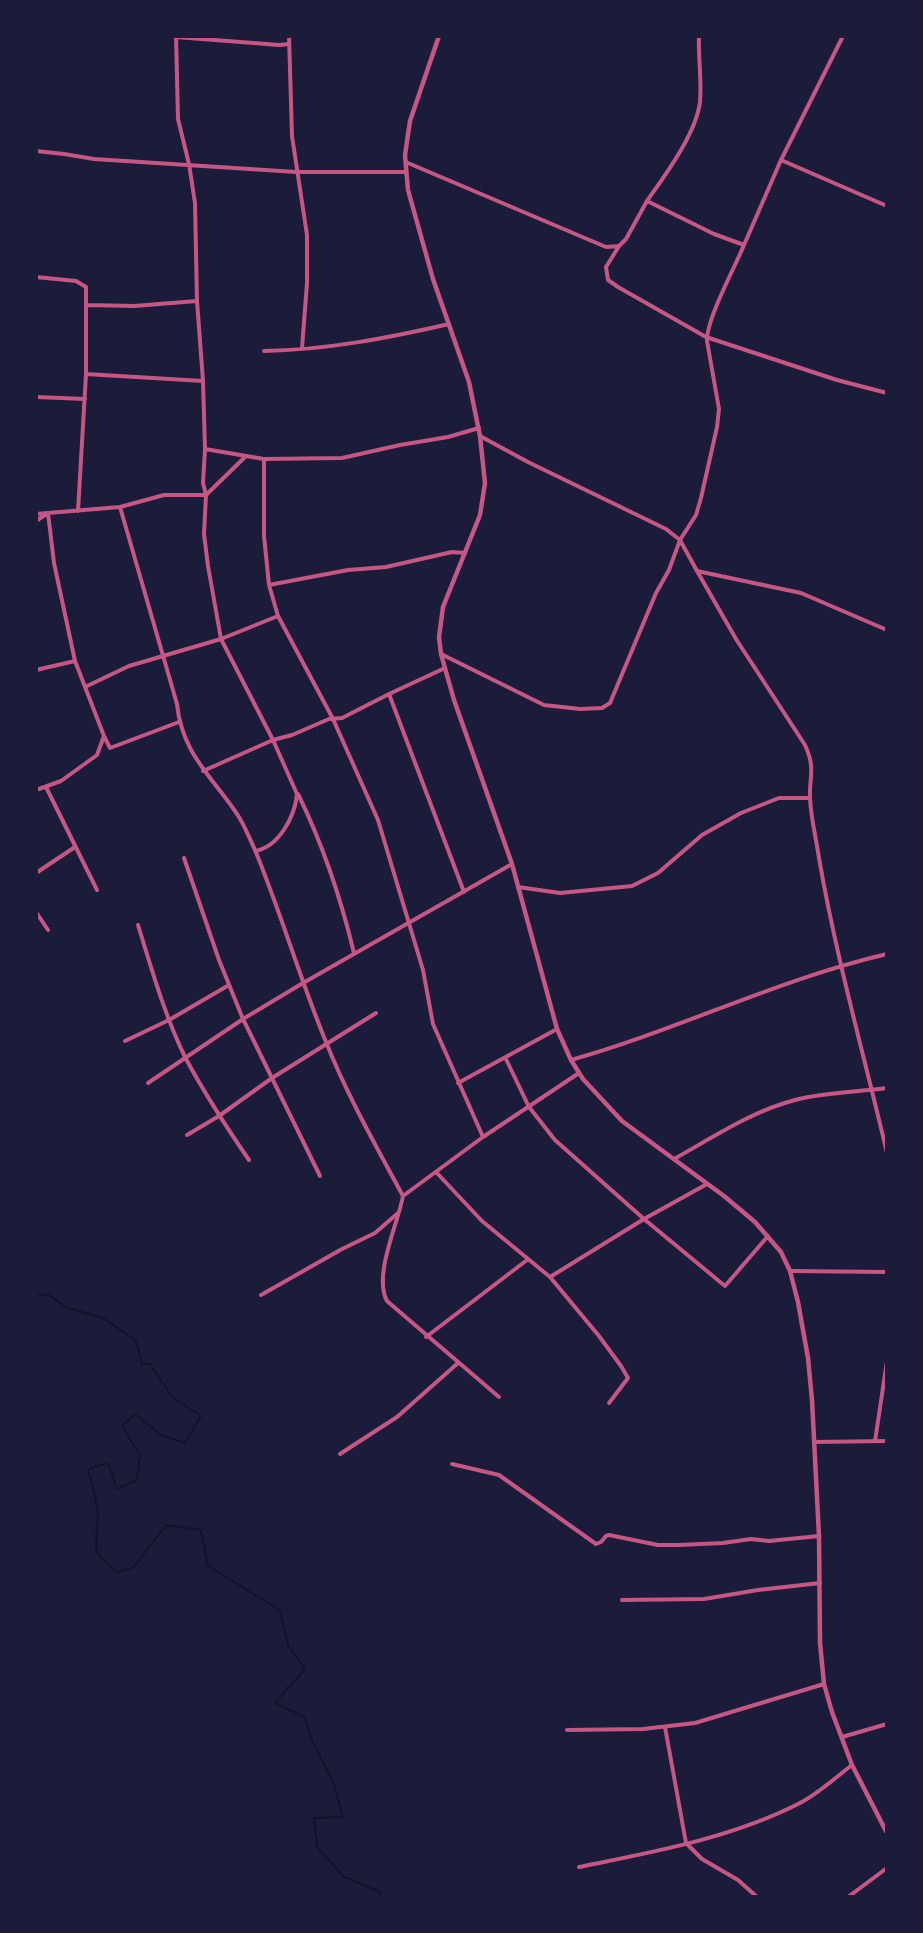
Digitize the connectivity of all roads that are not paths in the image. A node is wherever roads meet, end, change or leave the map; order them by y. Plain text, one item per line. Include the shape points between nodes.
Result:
1 (176, 36) edge
2 (289, 36) edge
3 (439, 36) edge
4 (699, 36) edge
5 (843, 36) edge
6 (289, 44) junction
7 (36, 151) edge
8 (782, 159) junction
9 (408, 163) junction
10 (189, 164) junction
11 (296, 172) junction
12 (406, 172) junction
13 (647, 201) junction
14 (887, 206) edge
15 (744, 245) junction
16 (619, 246) junction
17 (36, 277) edge
18 (197, 301) junction
19 (87, 305) junction
20 (449, 324) junction
21 (706, 338) junction
22 (302, 348) junction
23 (264, 351) dead end
24 (86, 374) junction
25 (203, 381) junction
26 (887, 393) edge
27 (36, 397) edge
28 (85, 399) junction
29 (479, 428) junction
30 (480, 436) junction
31 (205, 448) junction
32 (245, 457) junction
33 (264, 459) junction
34 (206, 495) junction
35 (120, 507) junction
36 (78, 511) junction
37 (36, 513) edge
38 (48, 513) junction
39 (36, 521) edge
40 (680, 540) junction
41 (465, 553) junction
42 (697, 571) junction
43 (269, 585) junction
44 (278, 616) junction
45 (887, 630) edge
46 (221, 639) junction
47 (441, 654) junction
48 (162, 656) junction
49 (75, 661) junction
50 (445, 668) junction
51 (36, 670) edge
52 (85, 687) junction
53 (389, 694) junction
54 (333, 719) junction
55 (178, 722) junction
56 (104, 736) junction
57 (273, 740) junction
58 (203, 771) junction
59 (46, 787) junction
60 (36, 790) edge
61 (297, 794) junction
62 (810, 798) junction
63 (75, 847) junction
64 (255, 850) junction
65 (184, 858) dead end
66 (512, 864) junction
67 (36, 873) edge
68 (518, 887) junction
69 (97, 890) dead end
70 (464, 892) junction
71 (36, 912) edge
72 (409, 921) junction
73 (138, 926) dead end
74 (48, 930) dead end
75 (354, 953) junction
76 (887, 954) edge
77 (842, 965) junction
78 (303, 983) junction
79 (229, 985) junction
80 (376, 1013) dead end
81 (243, 1019) junction
82 (169, 1020) junction
83 (557, 1029) junction
84 (124, 1041) dead end
85 (327, 1045) junction
86 (504, 1057) junction
87 (186, 1058) junction
88 (571, 1060) junction
89 (579, 1073) junction
90 (272, 1078) junction
91 (148, 1083) dead end
92 (458, 1083) junction
93 (887, 1088) edge
94 (871, 1090) junction
95 (529, 1107) junction
96 (219, 1116) junction
97 (187, 1135) dead end
98 (483, 1137) junction
99 (887, 1153) edge
100 (249, 1160) dead end
101 (674, 1160) junction
102 (436, 1172) junction
103 (320, 1176) dead end
104 (707, 1184) junction
105 (403, 1196) junction
106 (400, 1211) junction
107 (644, 1219) junction
108 (768, 1236) junction
109 (527, 1260) junction
110 (790, 1271) junction
111 (887, 1272) edge
112 (550, 1277) junction
113 (261, 1295) dead end
114 (426, 1337) junction
115 (887, 1361) edge
116 (458, 1363) junction
117 (499, 1397) dead end
118 (609, 1403) dead end
119 (875, 1441) junction
120 (887, 1441) edge
121 (814, 1442) junction
122 (340, 1454) dead end
123 (452, 1464) dead end
124 (819, 1536) junction
125 (820, 1583) junction
126 (622, 1600) dead end
127 (824, 1684) junction
128 (887, 1724) edge
129 (665, 1727) junction
130 (567, 1730) dead end
131 (841, 1738) junction
132 (852, 1765) junction
133 (887, 1833) edge
134 (686, 1843) junction
135 (579, 1867) dead end
136 (887, 1868) edge
137 (757, 1897) edge
138 (848, 1897) edge

1 - 6 street
1 - 10 street via 178,119
2 - 6 street
3 - 9 street via 410,121 405,155
4 - 13 street via 698,109 680,150
5 - 8 street
6 - 11 street
7 - 10 street via 94,159
8 - 14 street
8 - 15 street
9 - 12 street
9 - 16 street via 596,244
10 - 11 street
10 - 18 street via 195,202
11 - 12 street
11 - 22 street via 308,235
12 - 20 street via 423,244
13 - 15 street
13 - 16 street
15 - 21 street
16 - 21 street via 606,267 606,276 612,283
17 - 19 street via 80,282 86,286
18 - 19 street
18 - 25 street
19 - 24 street
20 - 22 street via 322,348
20 - 29 street via 469,382
21 - 26 street
21 - 40 street via 718,400 717,427 696,515
22 - 23 street
24 - 25 street
24 - 28 street
25 - 31 street
27 - 28 street
28 - 36 street
29 - 30 street
29 - 33 street via 342,458
30 - 40 street via 657,523
30 - 41 street via 484,498
31 - 32 street
31 - 34 street
32 - 33 street
32 - 34 street
33 - 43 street via 263,518
34 - 35 street via 159,496
34 - 46 street via 204,534
35 - 36 street
35 - 48 street
36 - 38 street
37 - 38 street
38 - 39 street
38 - 49 street via 54,563
40 - 42 street
40 - 47 street via 614,698 606,707 544,705
41 - 43 street via 452,552 386,567
41 - 47 street via 443,607
42 - 45 street via 801,593
42 - 62 street via 805,745 813,767
43 - 44 street
44 - 46 street
44 - 54 street
46 - 48 street
46 - 57 street
47 - 50 street
48 - 52 street via 129,666
48 - 55 street via 177,704
49 - 51 street
49 - 52 street
50 - 53 street
50 - 66 street
52 - 56 street
53 - 54 street
53 - 70 street
54 - 57 street
54 - 72 street via 378,820
55 - 56 street via 110,748
55 - 58 street
56 - 59 street via 96,755 61,781
57 - 58 street
57 - 61 street
58 - 64 street via 240,819
59 - 60 street
59 - 63 street
61 - 64 street via 290,817 275,841
61 - 75 street via 342,905
62 - 68 street via 779,798 720,823 658,873 632,886 560,893
62 - 77 street
63 - 67 street
63 - 69 street
64 - 78 street
65 - 79 street
66 - 68 street
66 - 70 street
68 - 83 street
70 - 72 street
71 - 74 street
72 - 75 street
72 - 92 street via 433,1024
73 - 82 street
75 - 78 street
76 - 77 street
77 - 88 street
77 - 94 street
78 - 81 street
78 - 85 street
79 - 81 street
79 - 82 street
80 - 85 street
81 - 87 street
81 - 90 street
82 - 84 street
82 - 87 street
83 - 86 street
83 - 88 street
85 - 90 street
85 - 105 street
86 - 92 street
86 - 95 street
87 - 91 street
87 - 96 street
88 - 89 street
89 - 95 street
89 - 101 street via 622,1121
90 - 96 street
90 - 103 street
92 - 98 street
93 - 94 street
94 - 99 street
94 - 101 street via 791,1101 739,1123
95 - 98 street
95 - 107 street via 572,1157
96 - 97 street
96 - 100 street
98 - 102 street
101 - 104 street
102 - 105 street
102 - 109 street via 482,1221
104 - 107 street
104 - 108 street
105 - 106 street
106 - 113 street via 375,1233
106 - 114 street via 389,1242 385,1298
107 - 108 street via 725,1286
107 - 112 street
108 - 110 street
109 - 112 street
109 - 114 street
110 - 111 street
110 - 121 street via 808,1358
112 - 118 street via 627,1375 627,1381
114 - 116 street
115 - 119 street
116 - 117 street
116 - 122 street via 397,1417
119 - 120 street
119 - 121 street
121 - 124 street
123 - 124 street via 499,1475 596,1544 609,1535 658,1545
124 - 125 street
125 - 126 street via 704,1599
125 - 127 street
127 - 129 street via 695,1723
127 - 131 street
128 - 131 street
129 - 130 street
129 - 134 street
131 - 132 street
132 - 133 street
132 - 134 street via 800,1802 745,1826
134 - 135 street
134 - 137 street via 702,1859 738,1880
136 - 138 street

